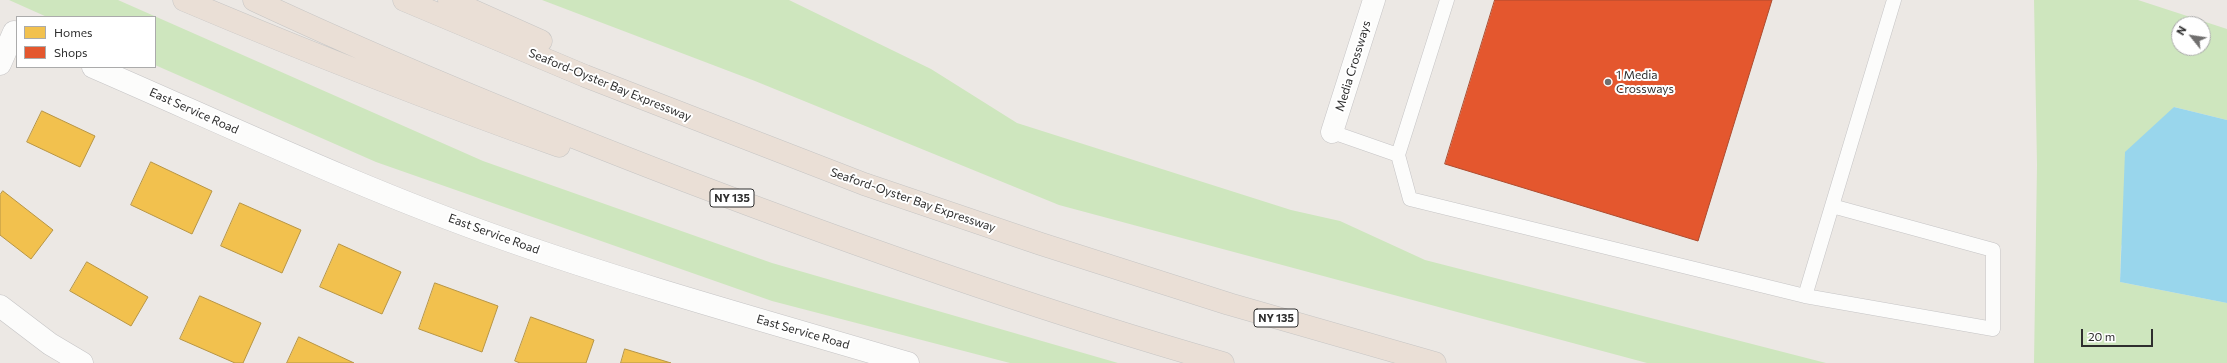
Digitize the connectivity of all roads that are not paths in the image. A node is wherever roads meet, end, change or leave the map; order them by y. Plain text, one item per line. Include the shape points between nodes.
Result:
1 (184, 0) edge
2 (254, 0) edge
3 (404, 0) edge
4 (449, 0) edge
5 (1374, 0) edge
6 (1447, 0) edge
7 (1894, 0) edge
8 (10, 31) edge
9 (0, 64) edge
10 (96, 68) edge
11 (1332, 132) joint
12 (1398, 155) junction
13 (864, 184) junction
14 (1832, 206) junction
15 (756, 208) junction
16 (1805, 296) junction
17 (0, 306) edge
18 (82, 363) edge
19 (908, 363) edge
20 (1223, 363) edge
21 (1435, 363) edge

1 - 15 highway via 456,110 605,163
2 - 15 highway, NY 135 via 422,75
3 - 13 highway, Seaford-Oyster Bay Expressway / NY 135 via 592,78
4 - 13 highway
5 - 11 street, Media Crossways
6 - 12 lane
7 - 14 lane
8 - 9 street
10 - 19 street, East Service Road via 383,192 502,239 628,281
11 - 12 lane
12 - 16 lane via 1410,200
13 - 21 highway, Seaford-Oyster Bay Expressway / NY 135 via 1229,304
14 - 16 lane
14 - 16 lane via 1993,250 1993,329
15 - 20 highway, NY 135 via 963,282 1140,340
17 - 18 street via 50,344

